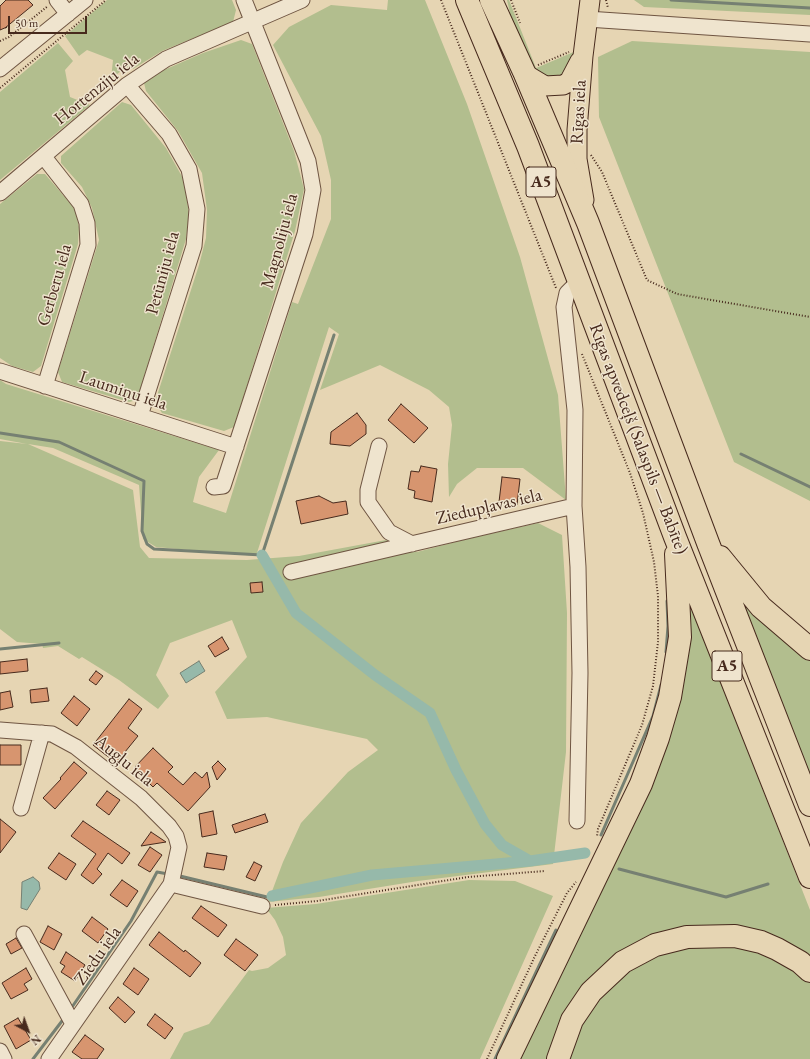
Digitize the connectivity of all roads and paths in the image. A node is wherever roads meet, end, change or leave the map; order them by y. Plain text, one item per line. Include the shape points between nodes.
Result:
1 (85, 0) edge
2 (106, 0) edge
3 (244, 0) edge
4 (302, 0) edge
5 (467, 0) edge
6 (491, 0) edge
7 (511, 0) edge
8 (590, 0) edge
9 (53, 2) edge
10 (68, 14) junction
11 (587, 19) junction
12 (252, 22) junction
13 (523, 28) dead end
14 (810, 34) edge
15 (0, 41) edge
16 (583, 52) junction
17 (0, 69) edge
18 (531, 70) junction
19 (127, 85) junction
20 (0, 88) edge
21 (591, 154) dead end
22 (44, 157) junction
23 (0, 193) edge
24 (588, 223) junction
25 (580, 286) junction
26 (810, 316) edge
27 (0, 371) edge
28 (45, 386) junction
29 (140, 416) junction
30 (379, 446) dead end
31 (236, 447) junction
32 (214, 487) dead end
33 (574, 506) junction
34 (675, 537) junction
35 (708, 543) junction
36 (412, 544) junction
37 (291, 572) dead end
38 (810, 649) edge
39 (0, 730) edge
40 (42, 733) junction
41 (810, 806) edge
42 (21, 808) dead end
43 (576, 821) dead end
44 (545, 871) dead end
45 (810, 877) edge
46 (173, 878) junction
47 (262, 906) joint
48 (24, 934) dead end
49 (810, 971) edge
50 (73, 1024) junction
51 (0, 1051) edge
52 (4, 1059) edge
53 (49, 1059) edge
54 (508, 1059) edge
55 (558, 1059) edge

1 - 10 street
2 - 20 path
3 - 12 street, Magnoliju iela
4 - 12 street, Hortenziju iela
5 - 25 highway, Rīgas apvedceļš (Salaspils — Babīte) / A5 via 528,146
6 - 18 highway, Rīgas apvedceļš (Salaspils — Babīte) / A5
7 - 13 path
8 - 11 main road, Rīgas iela
9 - 10 street
9 - 15 path via 9,37
10 - 17 street
11 - 14 street
11 - 16 main road, Rīgas iela
12 - 19 street, Hortenziju iela via 166,60
12 - 31 street, Magnoliju iela via 308,160 313,190 305,234
16 - 18 path via 578,48
16 - 18 main road via 569,82 563,85 541,85
16 - 24 main road, Rīgas iela via 576,130 577,159
18 - 24 highway, Rīgas apvedceļš (Salaspils — Babīte) / A5
19 - 22 street, Hortenziju iela
19 - 29 street, Petūniju iela via 169,134 189,169 197,209 194,246
21 - 26 path via 602,172 647,280 677,294
22 - 23 street, Hortenziju iela
22 - 28 street, Gerberu iela via 81,204 87,223 88,245
24 - 35 highway, Rīgas apvedceļš (Salaspils — Babīte) / A5
25 - 33 street via 572,288 567,293 564,307 574,410
25 - 34 highway, Rīgas apvedceļš (Salaspils — Babīte) / A5
27 - 28 street, Laumiņu iela
28 - 29 street, Laumiņu iela
29 - 31 street, Laumiņu iela
30 - 36 street via 368,490 368,502 389,532
31 - 32 street, Magnoliju iela via 223,486
33 - 36 street, Ziedupļavas iela
33 - 43 street via 580,673
34 - 45 highway, Rīgas apvedceļš (Salaspils — Babīte) / A5
34 - 54 highway via 680,637 670,697 658,738 640,784
35 - 38 highway via 761,607
35 - 41 highway, Rīgas apvedceļš (Salaspils — Babīte) / A5
36 - 37 street, Ziedupļavas iela
39 - 40 street, Augļu iela
40 - 42 street
40 - 46 street, Augļu iela via 52,734 76,747 141,798 169,826 176,836 179,847
44 - 47 path via 468,877 317,902
46 - 47 street
46 - 50 street, Ziedu iela
48 - 50 street
49 - 55 highway via 777,949 735,936 687,937 655,946 623,962 591,992 572,1020
50 - 53 street, Ziedu iela
51 - 52 street

